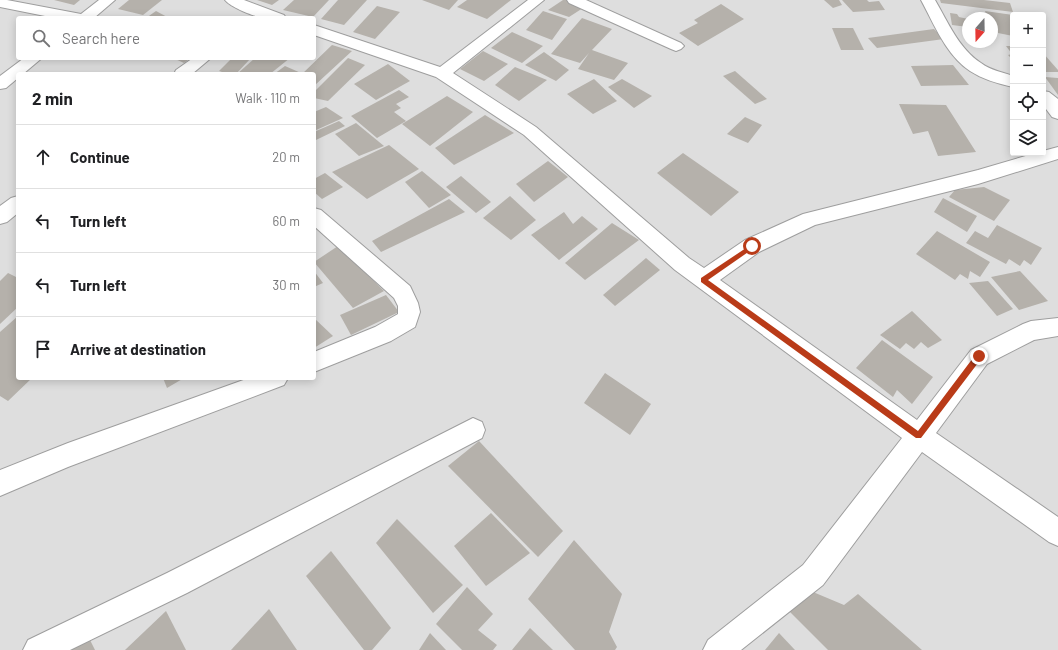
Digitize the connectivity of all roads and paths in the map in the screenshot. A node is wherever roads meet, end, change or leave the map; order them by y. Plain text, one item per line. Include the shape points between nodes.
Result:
1 (108, 0) edge
2 (232, 0) edge
3 (537, 0) edge
4 (574, 0) edge
5 (928, 0) edge
6 (0, 3) edge
7 (257, 15) edge
8 (68, 16) edge
9 (88, 16) edge
10 (316, 31) edge
11 (676, 46) dead end
12 (31, 60) edge
13 (200, 60) edge
14 (185, 72) edge
15 (442, 73) junction
16 (1010, 81) edge
17 (0, 84) edge
18 (1046, 98) edge
19 (1058, 113) edge
20 (1058, 153) edge
21 (16, 205) edge
22 (0, 217) edge
23 (316, 217) edge
24 (704, 280) junction
25 (1058, 327) edge
26 (316, 361) edge
27 (271, 380) edge
28 (473, 430) dead end
29 (918, 436) junction
30 (0, 483) edge
31 (1058, 533) edge
32 (38, 650) edge
33 (718, 650) edge

1 - 9 street
2 - 7 street
3 - 15 street
4 - 11 street
5 - 16 street via 964,57 975,67
6 - 8 street
10 - 15 street
12 - 17 street
13 - 14 street
15 - 24 street via 530,131 682,264
18 - 19 street
20 - 24 street via 978,177 810,219 752,246
21 - 22 street
23 - 26 street via 402,292 410,304 407,320 383,334
24 - 29 street
25 - 29 street via 1031,330 979,356
27 - 30 street via 40,465
28 - 32 street via 177,583
29 - 31 street
29 - 33 street via 813,575

